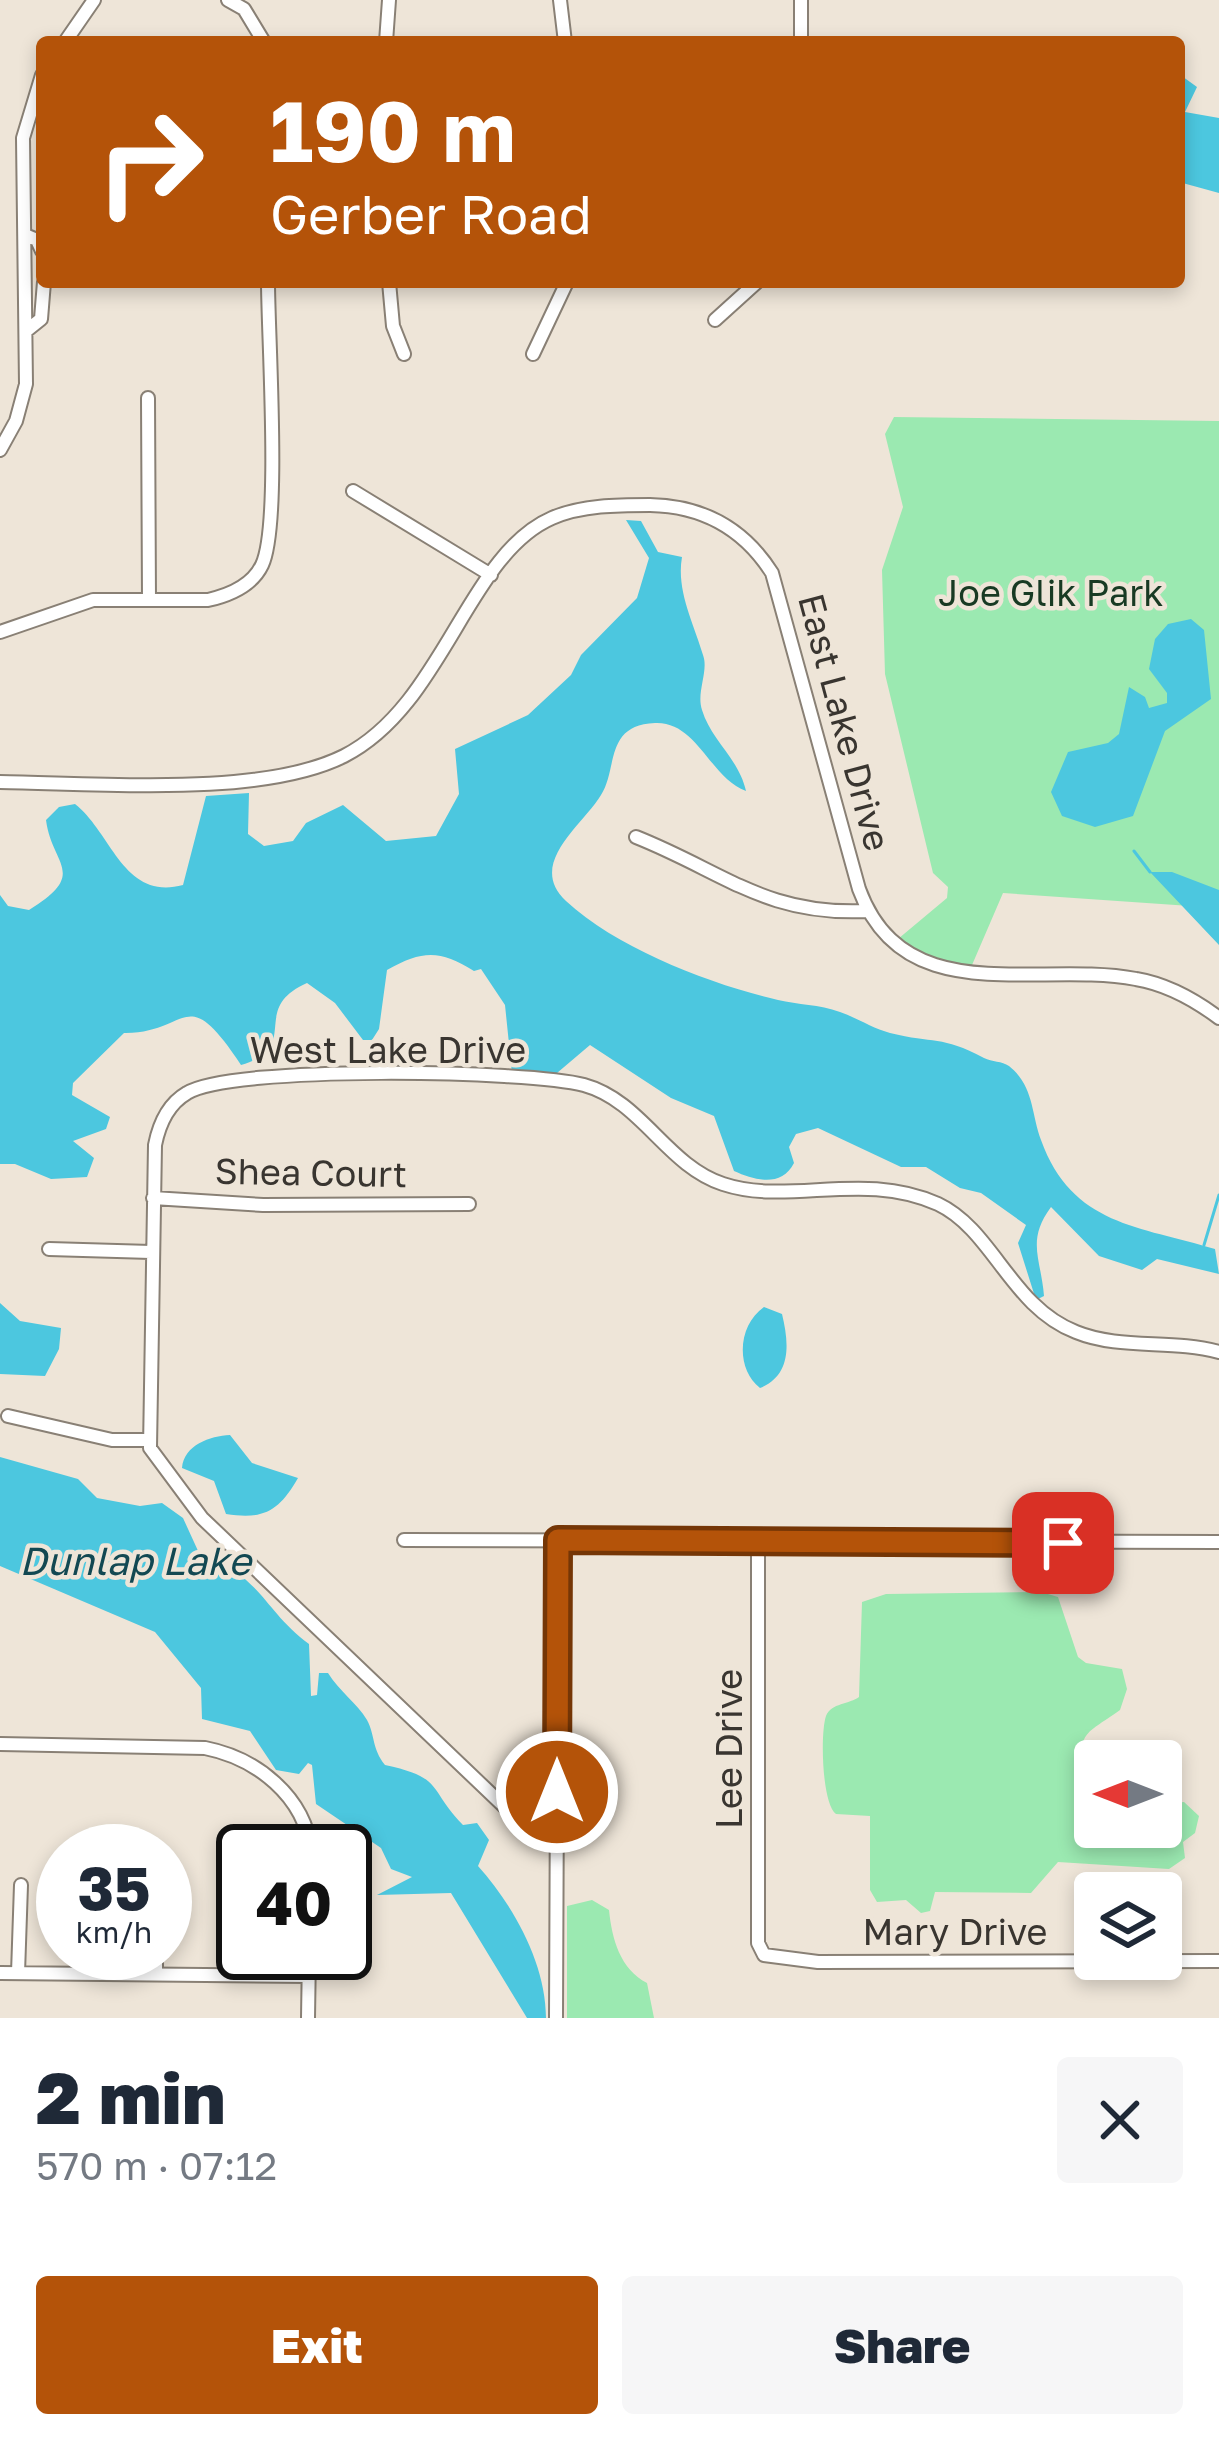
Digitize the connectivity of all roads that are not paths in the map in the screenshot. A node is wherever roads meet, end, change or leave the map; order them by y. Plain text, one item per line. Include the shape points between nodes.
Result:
1 (94, 0) edge
2 (228, 0) edge
3 (389, 0) edge
4 (560, 0) edge
5 (801, 0) edge
6 (69, 36) edge
7 (261, 36) edge
8 (386, 36) edge
9 (564, 36) edge
10 (801, 36) edge
11 (36, 92) edge
12 (25, 235) junction
13 (36, 240) edge
14 (44, 288) edge
15 (268, 288) edge
16 (390, 288) edge
17 (564, 288) edge
18 (750, 288) edge
19 (715, 320) dead end
20 (26, 331) junction
21 (404, 354) dead end
22 (533, 354) dead end
23 (148, 398) dead end
24 (0, 450) edge
25 (353, 491) dead end
26 (491, 574) junction
27 (149, 599) junction
28 (0, 632) edge
29 (0, 782) edge
30 (636, 837) dead end
31 (866, 910) junction
32 (1219, 1018) edge
33 (153, 1198) junction
34 (469, 1204) dead end
35 (49, 1249) dead end
36 (151, 1252) junction
37 (1219, 1352) edge
38 (8, 1416) dead end
39 (148, 1440) junction
40 (404, 1540) dead end
41 (558, 1540) junction
42 (758, 1540) junction
43 (1219, 1542) edge
44 (0, 1744) edge
45 (302, 1824) edge
46 (557, 1836) junction
47 (21, 1885) dead end
48 (764, 1955) joint
49 (1219, 1961) edge
50 (0, 1973) edge
51 (18, 1973) junction
52 (36, 1973) edge
53 (309, 1980) edge
54 (308, 2018) edge
55 (556, 2018) edge

1 - 6 street
2 - 7 street
3 - 8 street
4 - 9 street
5 - 10 street
11 - 12 street via 24,125
12 - 13 street
12 - 20 street
14 - 20 street via 41,319
15 - 27 street via 264,559 226,596
16 - 21 street
17 - 22 street
18 - 19 street
20 - 24 street via 25,392
23 - 27 street
25 - 26 street
26 - 29 street, East Lake Drive via 407,704 327,764 260,779
26 - 31 street, East Lake Drive via 537,525 588,508 675,507 738,533 778,586
27 - 28 street via 93,600
30 - 31 street via 773,903
31 - 32 street, East Lake Drive via 892,944 941,968 1134,978
33 - 34 street, Shea Court
33 - 36 street, West Lake Drive
33 - 37 street, West Lake Drive via 155,1145 166,1114 212,1083 272,1076 550,1080 618,1101 678,1157 723,1184 863,1186 936,1203 960,1219 1030,1303 1074,1332
35 - 36 street
36 - 39 street, West Lake Drive
38 - 39 street via 112,1440
39 - 46 street via 207,1522 531,1832
40 - 41 street
41 - 42 street
41 - 46 street
42 - 43 street
42 - 48 street, Lee Drive
44 - 45 street via 183,1747 236,1756 267,1775
46 - 55 street
47 - 51 street
48 - 49 street, Mary Drive via 818,1962
50 - 51 street
51 - 52 street
53 - 54 street

